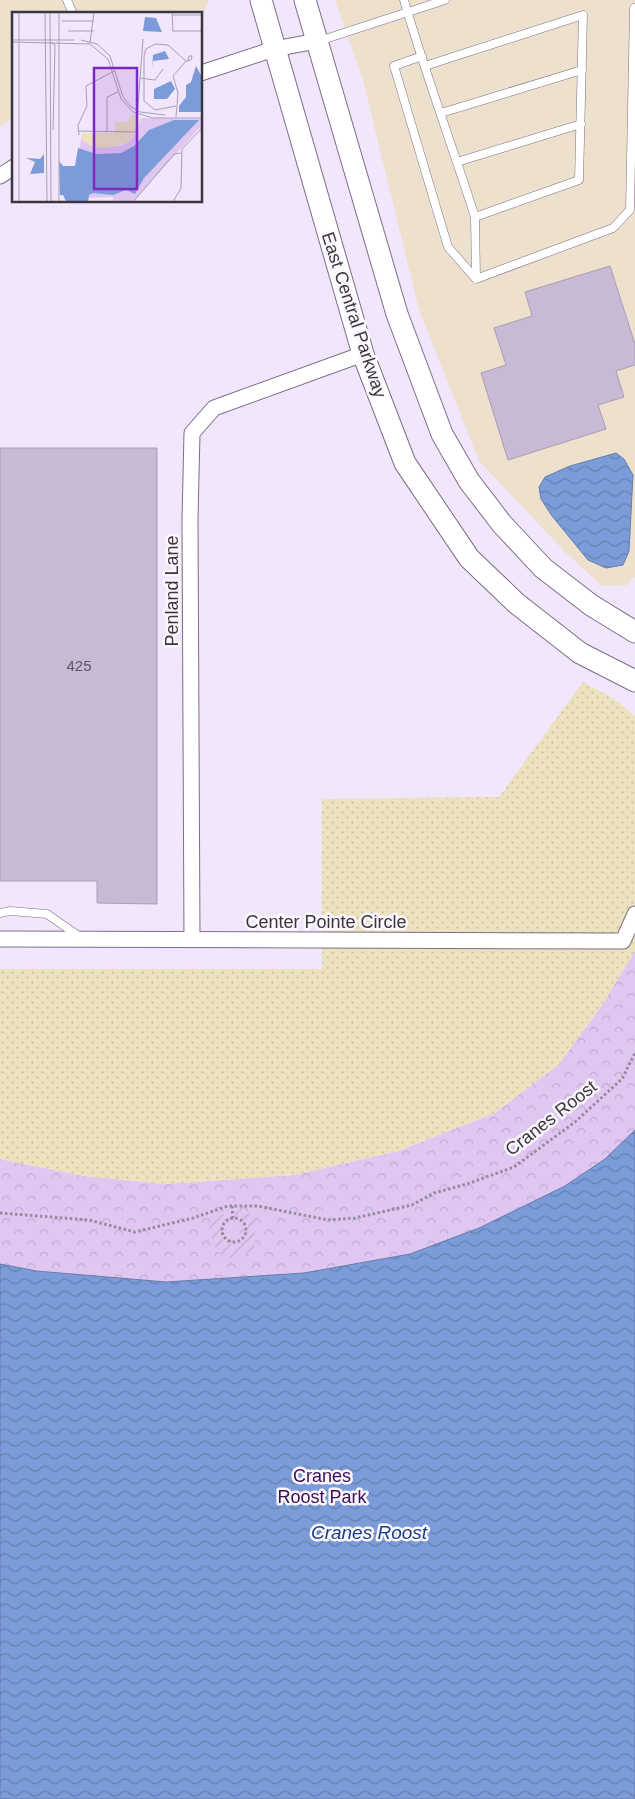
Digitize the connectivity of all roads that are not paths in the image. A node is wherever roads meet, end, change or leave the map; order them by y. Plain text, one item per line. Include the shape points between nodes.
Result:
1 (67, 0) edge
2 (261, 0) edge
3 (305, 0) edge
4 (404, 0) edge
5 (445, 0) edge
6 (633, 5) edge
7 (72, 12) edge
8 (408, 12) junction
9 (317, 41) junction
10 (274, 49) junction
11 (422, 56) junction
12 (425, 66) junction
13 (582, 70) junction
14 (202, 74) edge
15 (441, 112) junction
16 (581, 124) junction
17 (457, 162) junction
18 (12, 168) edge
19 (0, 176) edge
20 (475, 217) junction
21 (476, 279) junction
22 (362, 354) junction
23 (635, 632) edge
24 (635, 682) edge
25 (0, 913) edge
26 (635, 914) edge
27 (0, 939) edge
28 (84, 940) junction
29 (192, 940) junction

1 - 7 lane
2 - 10 main road, East Central Parkway
3 - 9 main road
4 - 8 lane
5 - 8 lane
6 - 21 lane via 630,210 613,228
8 - 9 lane
8 - 11 lane
9 - 10 street
9 - 23 main road via 397,314 442,434 469,481 502,524 543,568 590,605
10 - 14 street
10 - 22 main road, East Central Parkway
11 - 12 lane
11 - 21 lane via 394,66 448,247
12 - 13 lane via 583,15
12 - 15 lane
13 - 15 lane
13 - 16 lane
15 - 17 lane
16 - 17 lane
16 - 20 lane via 579,180
17 - 20 lane
18 - 19 street
20 - 21 lane
22 - 24 main road, East Central Parkway via 406,463 469,558 516,603 580,653
22 - 29 street, Penland Lane via 214,408 192,433
25 - 28 lane via 47,914
26 - 29 street, Center Pointe Circle via 623,941
27 - 28 street, Center Pointe Circle
28 - 29 street, Center Pointe Circle

